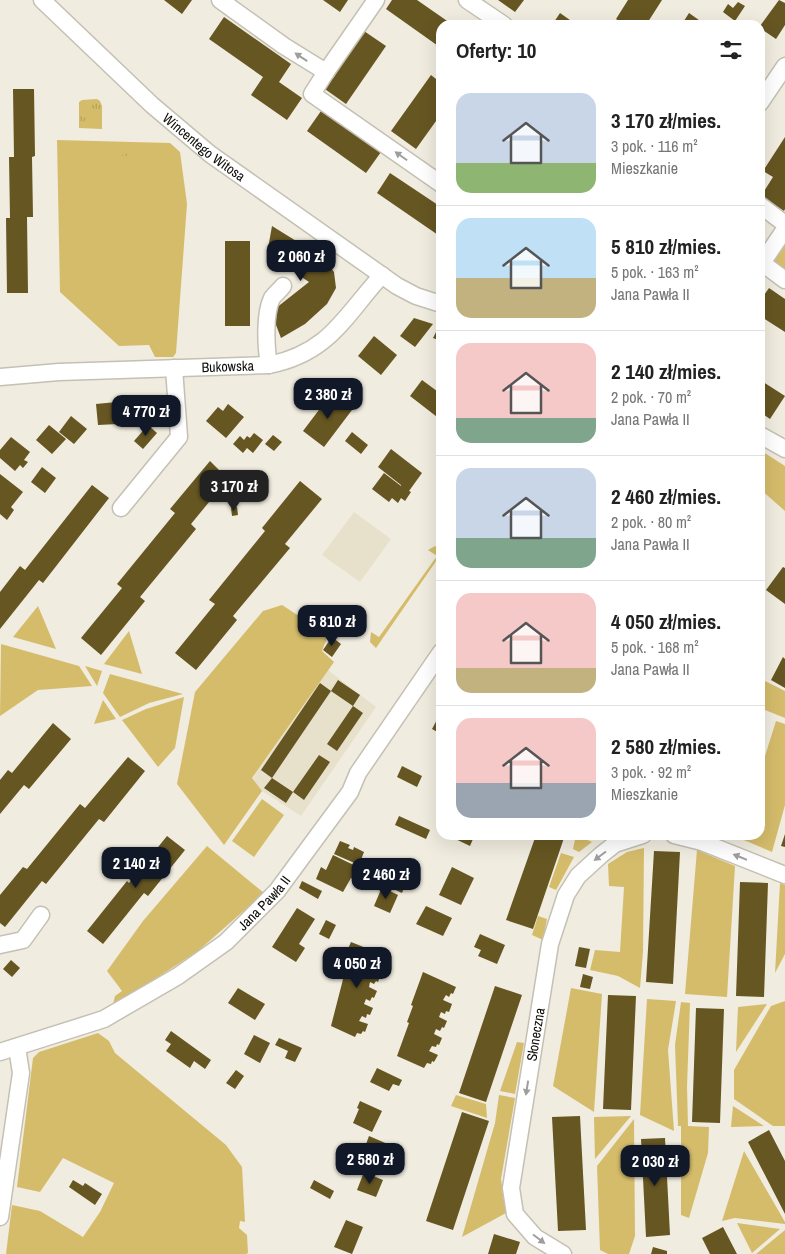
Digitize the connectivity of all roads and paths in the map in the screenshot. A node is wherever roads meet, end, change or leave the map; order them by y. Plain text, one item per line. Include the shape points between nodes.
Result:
1 (42, 0) edge
2 (220, 0) edge
3 (376, 0) edge
4 (468, 0) edge
5 (497, 20) edge
6 (785, 66) edge
7 (326, 72) junction
8 (765, 96) edge
9 (436, 181) edge
10 (765, 209) edge
11 (785, 224) edge
12 (785, 229) edge
13 (765, 259) edge
14 (765, 265) edge
15 (382, 275) junction
16 (785, 280) edge
17 (283, 286) dead end
18 (436, 302) edge
19 (269, 365) junction
20 (174, 368) junction
21 (0, 377) edge
22 (765, 438) edge
23 (785, 449) edge
24 (122, 508) dead end
25 (436, 659) edge
26 (627, 840) edge
27 (694, 840) edge
28 (785, 875) edge
29 (41, 915) dead end
30 (0, 945) edge
31 (17, 1047) junction
32 (0, 1052) edge
33 (0, 1218) edge
34 (563, 1254) edge

1 - 15 street, Wincentego Witosa via 190,138
7 -> 2 street
3 - 7 street
4 - 5 street
6 - 8 street
9 -> 7 street via 312,94
10 - 11 street
12 - 13 street
14 - 16 street
15 - 18 street via 416,296
15 - 19 street, Bukowska via 328,338 301,356
17 - 19 street via 272,298 268,318
19 - 20 street, Bukowska
20 - 21 street, Bukowska
20 - 24 street via 179,437
22 - 23 street
25 - 31 street, Jana Pawła II via 358,773 350,792 277,891 226,942 178,976 104,1019
26 -> 34 street, Słoneczna via 615,844 591,862 566,895 550,944 511,1188 515,1214 535,1237
28 -> 27 street
29 - 30 street via 22,940
31 - 32 street, Jana Pawła II
31 - 33 street via 21,1073

